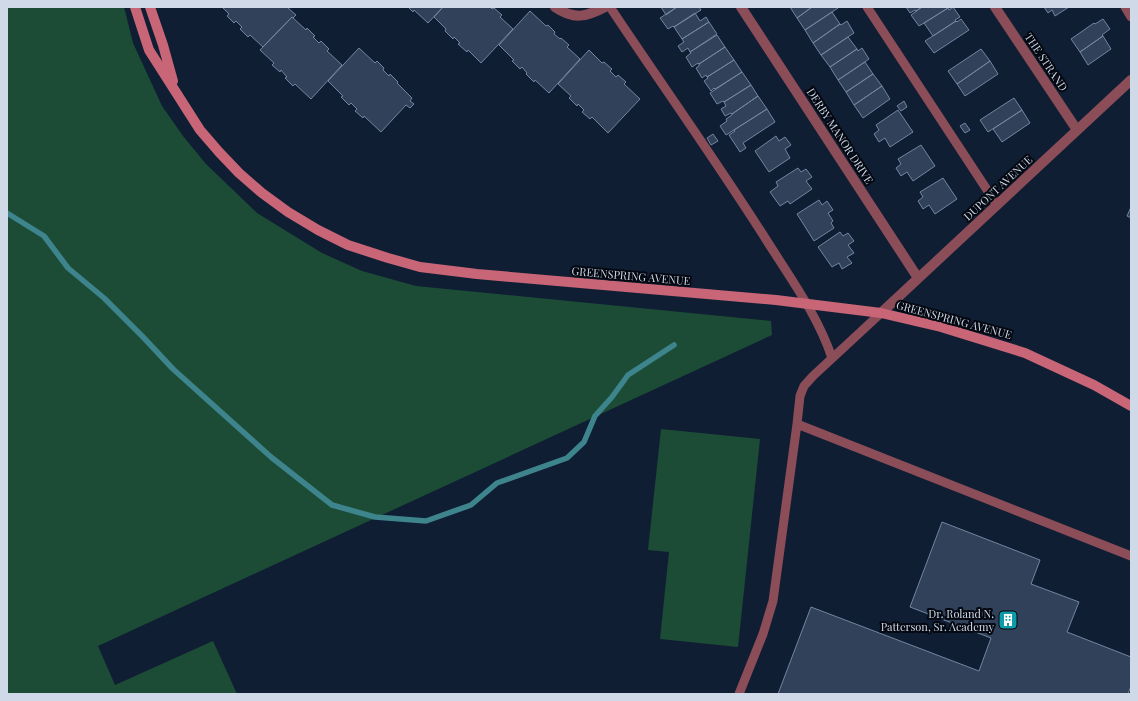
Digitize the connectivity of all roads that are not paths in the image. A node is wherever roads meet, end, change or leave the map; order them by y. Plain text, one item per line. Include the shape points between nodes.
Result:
1 (135, 7) edge
2 (150, 7) edge
3 (555, 7) edge
4 (605, 7) edge
5 (610, 7) edge
6 (741, 7) edge
7 (867, 7) edge
8 (995, 7) edge
9 (1124, 7) edge
10 (1131, 17) edge
11 (1131, 80) edge
12 (176, 93) junction
13 (1077, 130) junction
14 (997, 205) junction
15 (918, 278) junction
16 (807, 304) junction
17 (881, 313) junction
18 (832, 358) junction
19 (1131, 406) edge
20 (797, 424) junction
21 (1131, 556) edge
22 (739, 694) edge

1 - 12 main road, GREENSPRING AVENUE via 149,50
2 - 12 main road, GREENSPRING AVENUE
3 - 4 street via 563,13 575,16 589,14
5 - 16 lane via 746,208
6 - 15 street, DERBY MANOR DRIVE
7 - 14 lane
8 - 13 street, THE STRAND
9 - 10 lane
11 - 13 street, DUPONT AVENUE
12 - 16 main road, GREENSPRING AVENUE via 200,130 239,173 288,212 348,245 420,267
13 - 14 street, DUPONT AVENUE
14 - 15 street, DUPONT AVENUE
15 - 17 street, DUPONT AVENUE
16 - 17 main road, GREENSPRING AVENUE
16 - 18 lane via 827,342
17 - 18 lane
17 - 19 main road, GREENSPRING AVENUE via 941,327 1024,353 1094,385
18 - 20 lane via 804,386 800,396
20 - 21 lane
20 - 22 lane via 773,601

